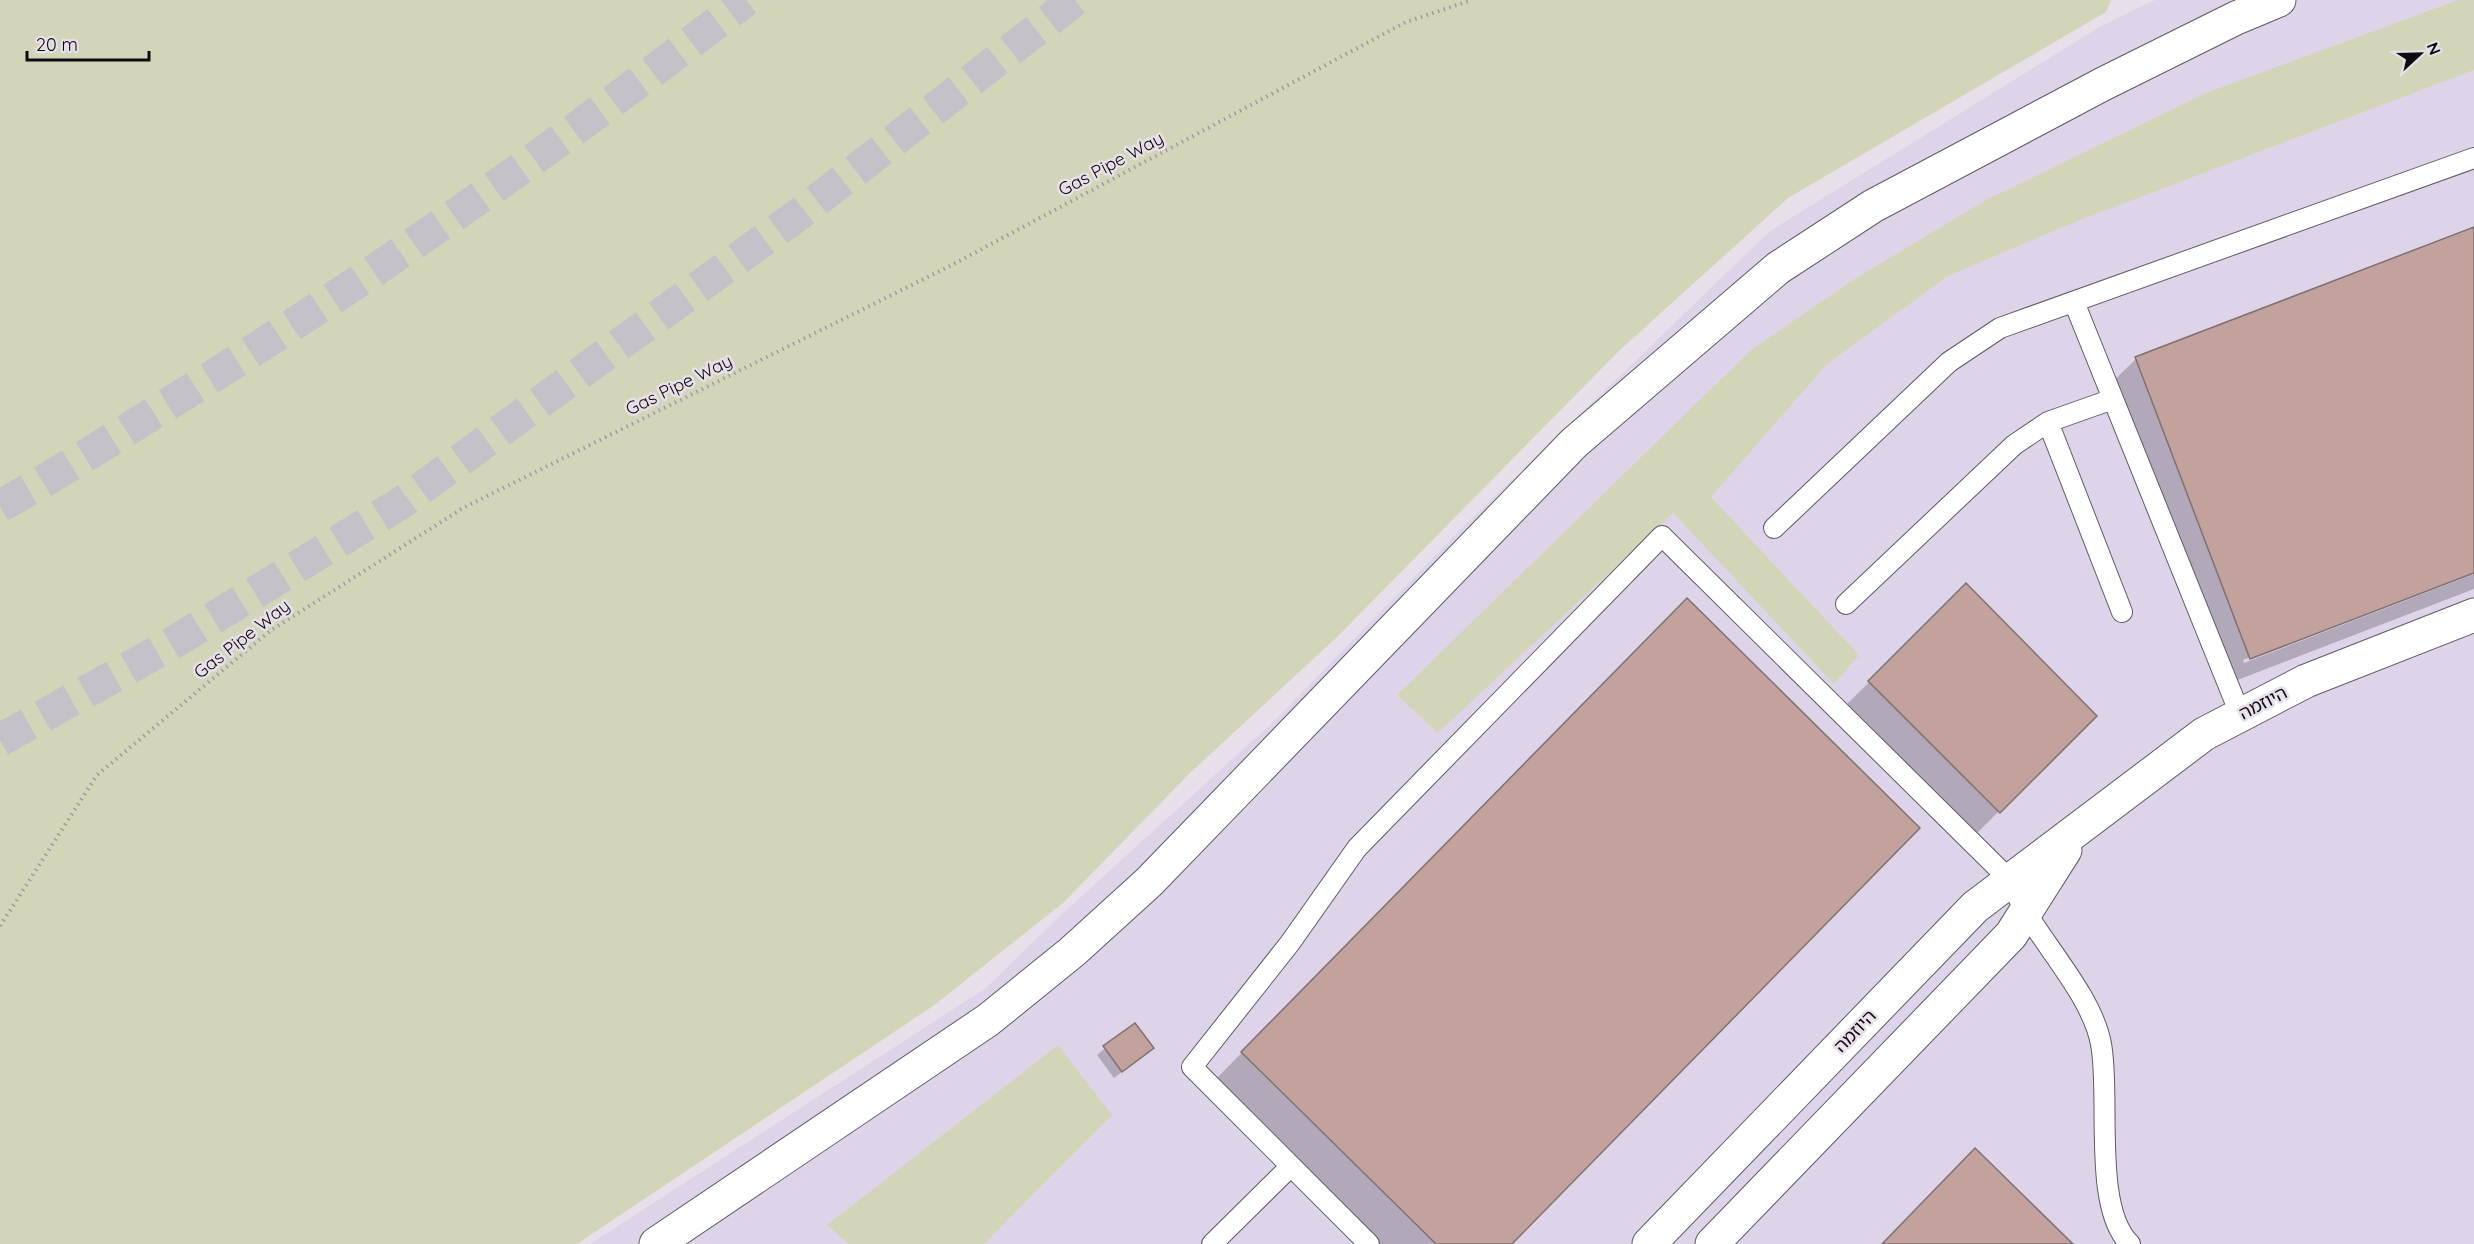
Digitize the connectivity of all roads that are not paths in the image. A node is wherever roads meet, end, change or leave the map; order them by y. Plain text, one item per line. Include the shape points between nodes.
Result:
1 (2279, 0) edge
2 (2474, 158) edge
3 (2074, 302) junction
4 (2113, 399) junction
5 (2048, 422) junction
6 (1774, 528) dead end
7 (1846, 604) dead end
8 (2122, 612) dead end
9 (2474, 615) edge
10 (2240, 714) junction
11 (2075, 833) junction
12 (2011, 881) junction
13 (2025, 912) junction
14 (1291, 1166) junction
15 (656, 1244) edge
16 (1212, 1244) edge
17 (1370, 1244) edge
18 (1649, 1244) edge
19 (1712, 1244) edge
20 (2130, 1244) edge

1 - 15 street via 2103,84 1884,201 1778,268 1574,443 1149,882 1072,952 988,1020
2 - 3 lane
3 - 4 lane
3 - 6 lane via 2000,328 1949,362
4 - 5 lane
4 - 10 lane
5 - 7 lane via 2014,445
5 - 8 lane
9 - 10 street, היוזמה via 2306,681
10 - 11 street, היוזמה via 2204,734
11 - 12 street, היוזמה
11 - 13 street, היוזמה
12 - 13 lane
12 - 14 lane via 1662,536 1357,848 1290,943 1192,1066
12 - 18 street, היוזמה via 1975,907
13 - 19 street, היוזמה via 2011,935
13 - 20 lane via 2083,998 2101,1043 2109,1203 2122,1237
14 - 16 lane
14 - 17 lane

